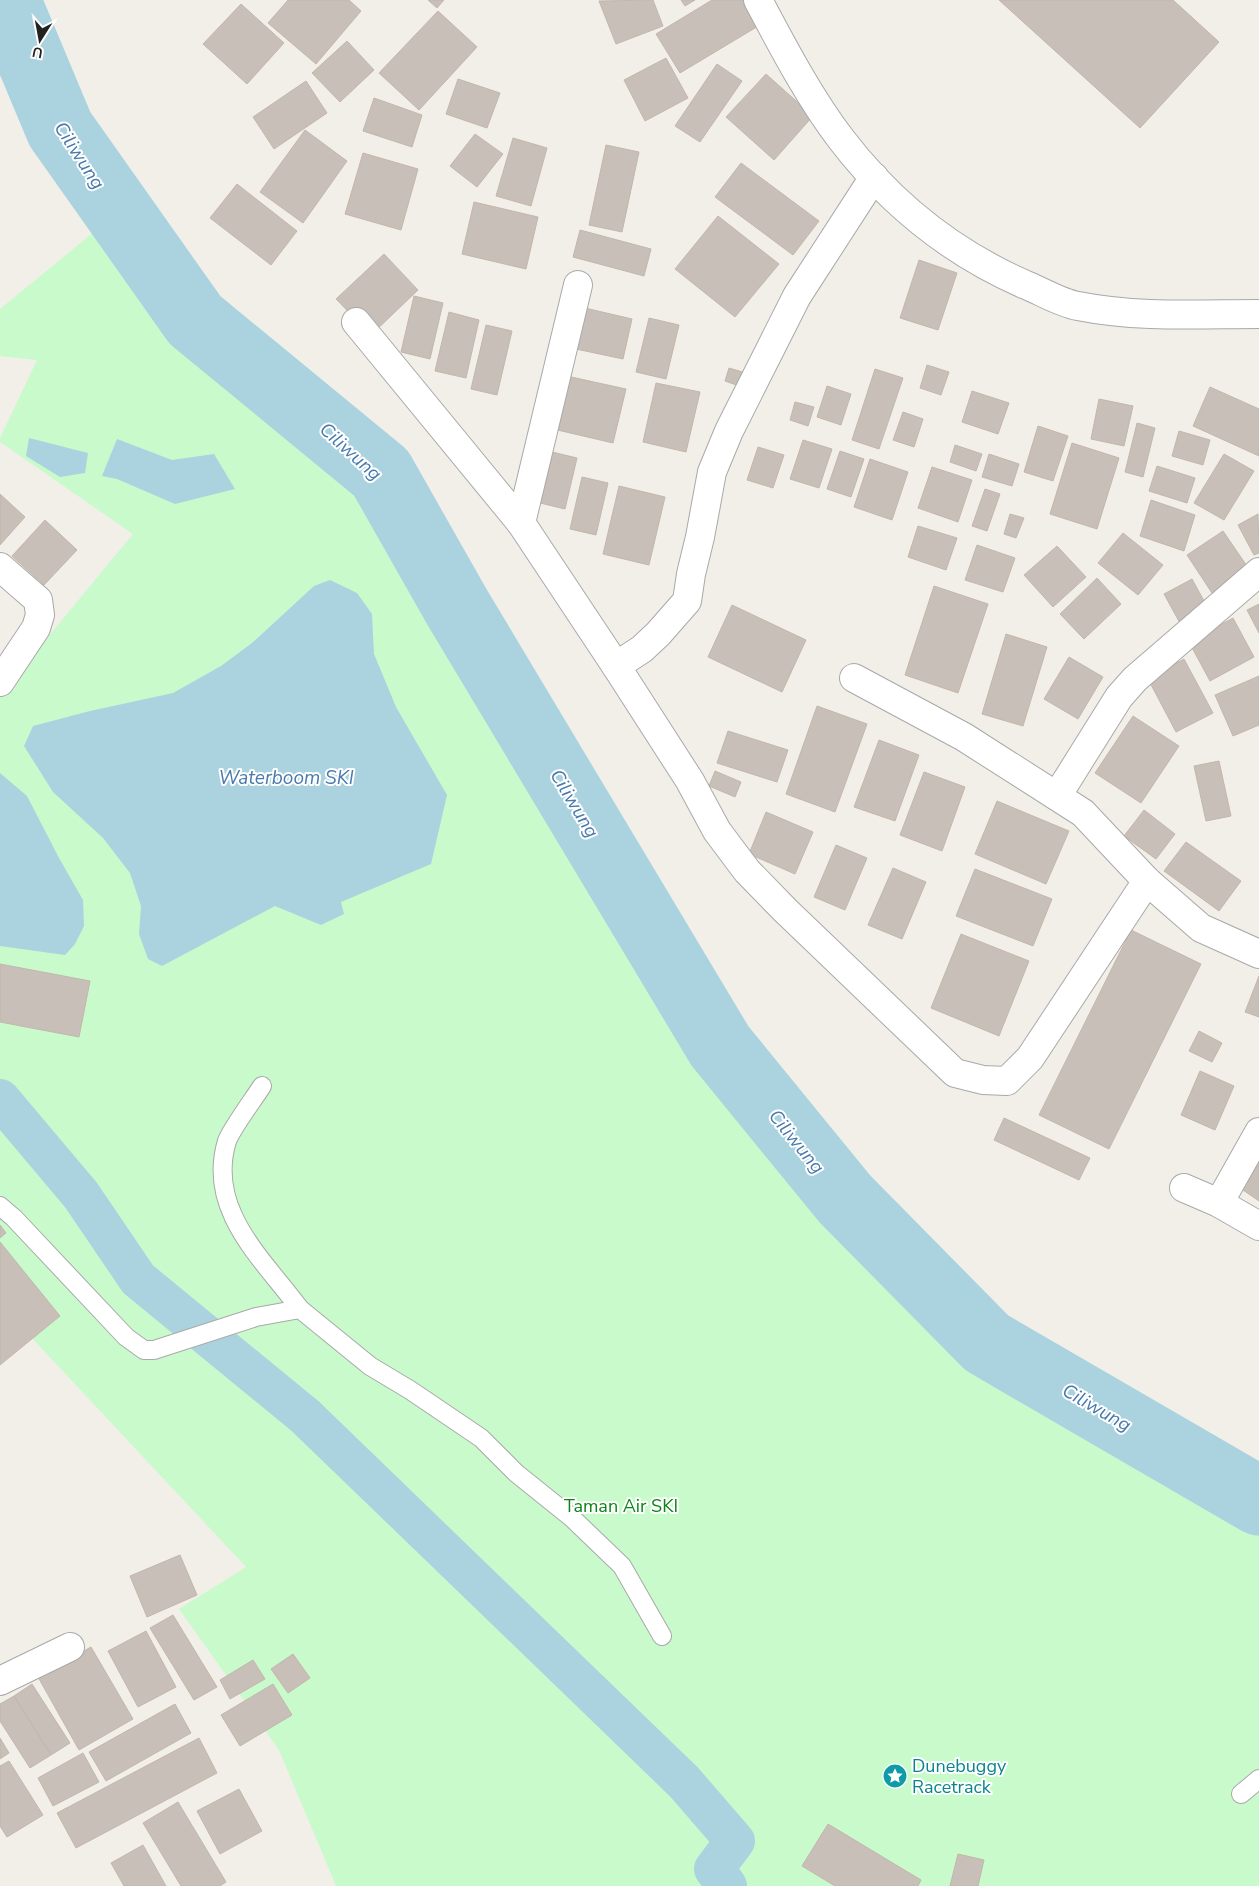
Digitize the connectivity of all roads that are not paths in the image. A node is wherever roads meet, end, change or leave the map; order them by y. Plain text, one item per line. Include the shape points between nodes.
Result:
1 (758, 0) edge
2 (874, 177) junction
3 (578, 286) dead end
4 (1259, 314) edge
5 (356, 322) dead end
6 (521, 523) junction
7 (0, 567) edge
8 (1259, 572) edge
9 (616, 666) junction
10 (854, 678) dead end
11 (0, 682) edge
12 (1057, 796) junction
13 (1147, 881) junction
14 (1259, 954) edge
15 (262, 1086) dead end
16 (1259, 1132) edge
17 (1184, 1188) dead end
18 (1219, 1203) junction
19 (0, 1206) edge
20 (1259, 1226) edge
21 (300, 1309) junction
22 (662, 1636) dead end
23 (70, 1647) dead end
24 (0, 1681) edge
25 (1259, 1779) edge
26 (1241, 1794) dead end

1 - 2 street via 788,57 841,139
2 - 4 street via 912,215 961,252 1004,276 1076,306 1150,315
2 - 9 street via 797,296 729,431 712,472 687,601 642,650
3 - 6 street
5 - 6 street
6 - 9 street
7 - 11 street via 38,600 40,615 36,628
8 - 12 street via 1135,679 1119,697
9 - 13 street via 690,781 717,831 747,870 955,1073 983,1080 1007,1081 1030,1058
10 - 12 street via 964,737
12 - 13 street via 1083,813
13 - 14 street via 1201,928
15 - 21 lane via 228,1139 222,1167 225,1188 232,1216 250,1246
16 - 18 street
17 - 18 street
18 - 20 street
19 - 21 lane via 126,1337 144,1350 169,1346 256,1317
21 - 22 lane via 370,1366 481,1438 516,1473 572,1518 622,1566
23 - 24 street
25 - 26 lane

